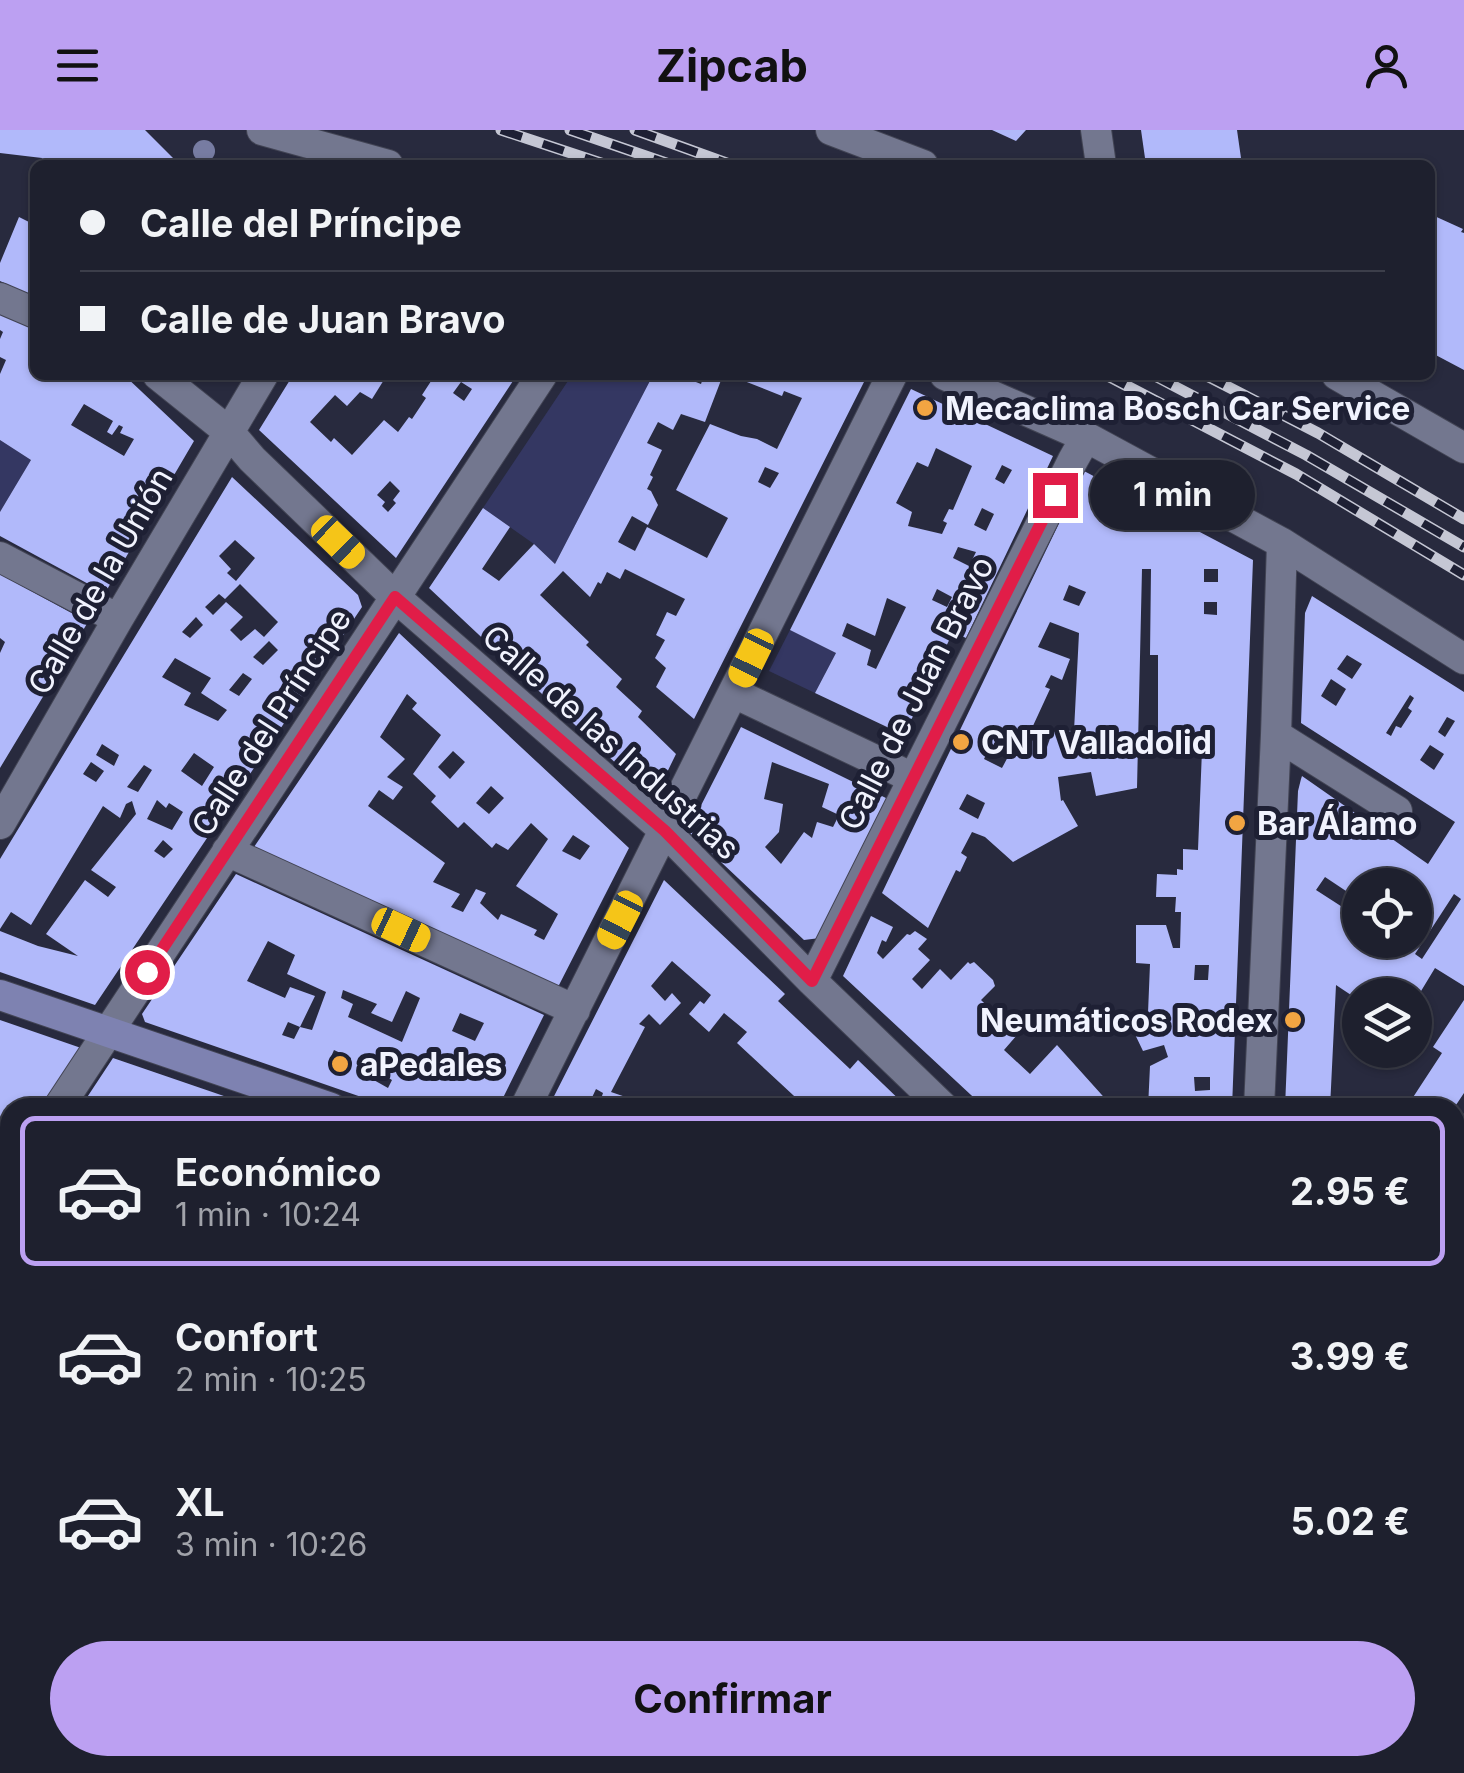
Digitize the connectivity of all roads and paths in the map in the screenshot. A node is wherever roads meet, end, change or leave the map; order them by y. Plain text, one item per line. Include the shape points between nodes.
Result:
1 (262, 130) edge
2 (832, 130) edge
3 (1096, 130) edge
4 (368, 160) edge
5 (910, 160) edge
6 (1100, 160) edge
7 (0, 298) edge
8 (30, 311) edge
9 (164, 380) edge
10 (260, 380) edge
11 (539, 380) edge
12 (890, 380) edge
13 (956, 380) edge
14 (1346, 380) edge
15 (229, 432) junction
16 (1086, 437) junction
17 (1464, 448) edge
18 (1282, 543) junction
19 (0, 558) edge
20 (395, 597) junction
21 (118, 619) junction
22 (1464, 659) edge
23 (734, 692) junction
24 (1276, 735) junction
25 (913, 778) junction
26 (1397, 811) dead end
27 (0, 824) edge
28 (665, 831) junction
29 (227, 851) junction
30 (812, 981) junction
31 (0, 995) edge
32 (574, 1010) junction
33 (107, 1032) junction
34 (64, 1098) edge
35 (302, 1098) edge
36 (530, 1098) edge
37 (934, 1098) edge
38 (1259, 1098) edge

1 - 4 street
2 - 5 street
3 - 6 street
7 - 8 street
9 - 15 street, Calle de las Industrias
10 - 15 street, Calle de la Unión
11 - 20 street, Calle del Príncipe
12 - 23 street
13 - 16 street
14 - 17 street
15 - 20 street, Calle de las Industrias
15 - 21 street, Calle de la Unión
16 - 18 street
16 - 25 street, Calle de Juan Bravo
18 - 22 street
18 - 24 street
19 - 21 street
20 - 28 street, Calle de las Industrias
20 - 29 street, Calle del Príncipe
21 - 27 street, Calle de la Unión
23 - 25 street
23 - 28 street
24 - 26 street
24 - 38 street
25 - 30 street, Calle de Juan Bravo
28 - 30 street, Calle de las Industrias
28 - 32 street
29 - 32 street
29 - 33 street, Calle del Príncipe
30 - 37 street, Calle de las Industrias
31 - 33 street
32 - 36 street
33 - 34 street, Calle del Príncipe
33 - 35 street

